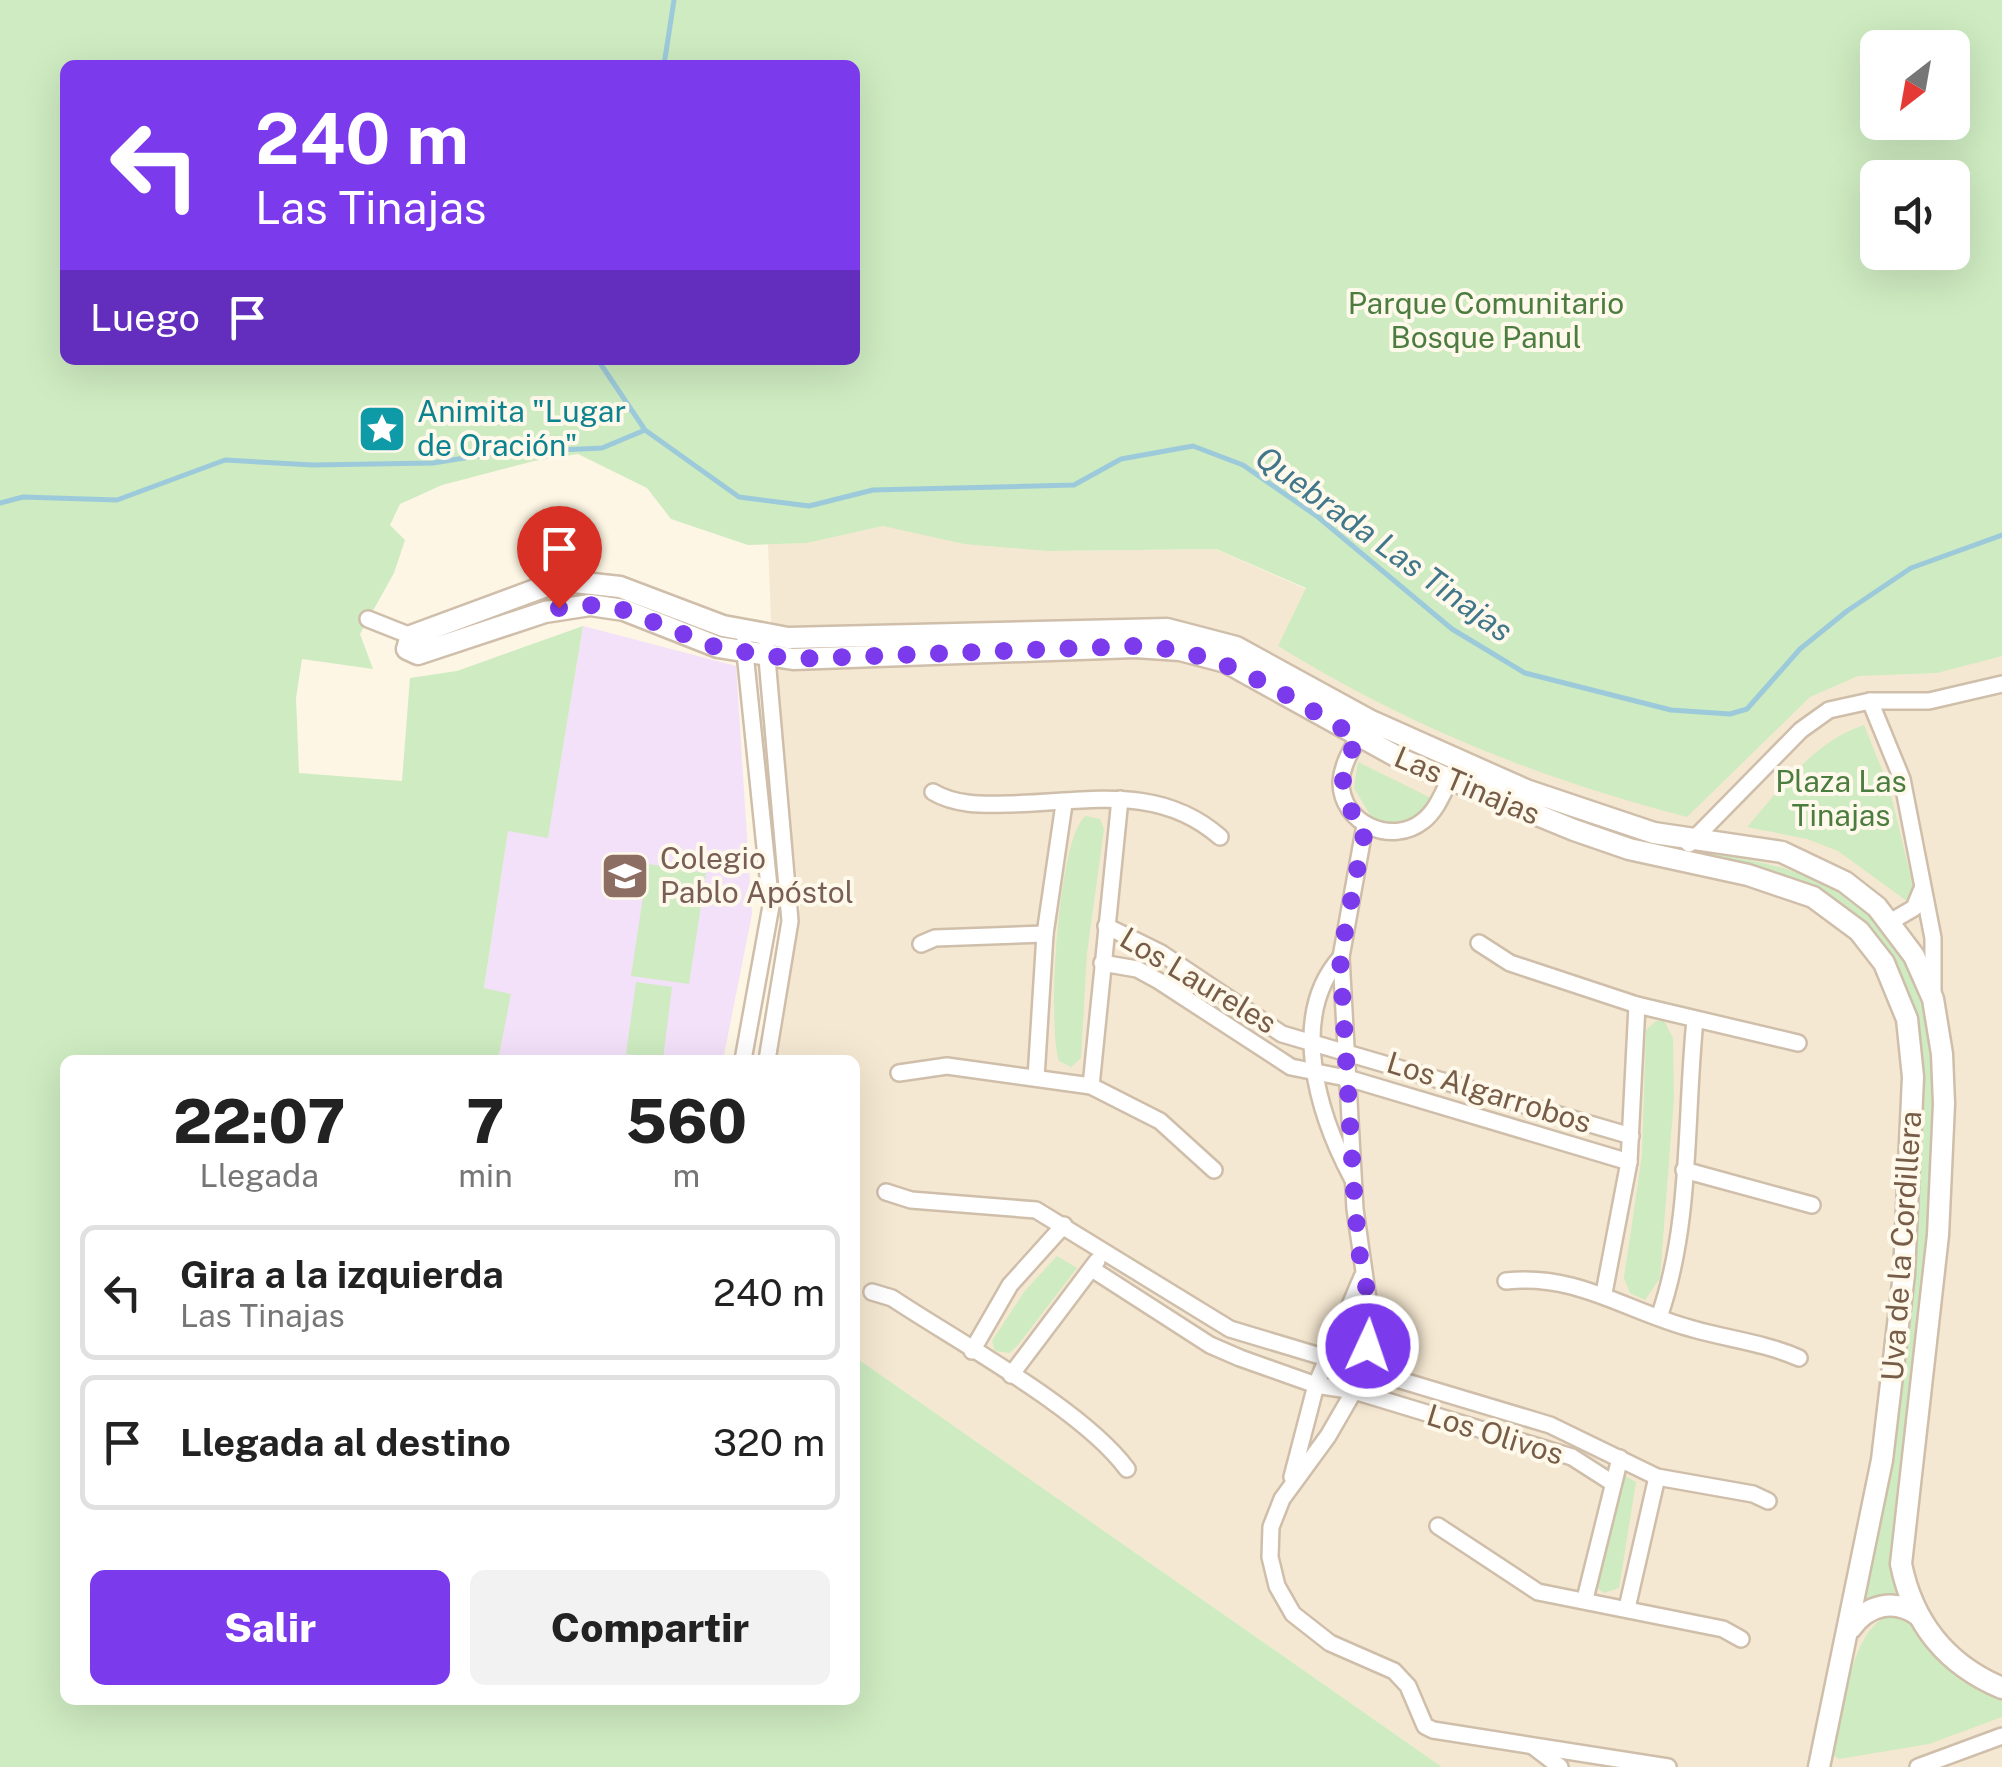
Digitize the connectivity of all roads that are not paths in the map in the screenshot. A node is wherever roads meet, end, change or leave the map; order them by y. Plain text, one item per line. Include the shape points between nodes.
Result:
1 (368, 619) dead end
2 (743, 631) junction
3 (411, 636) junction
4 (766, 646) junction
5 (744, 652) junction
6 (2002, 684) edge
7 (1870, 700) junction
8 (1358, 738) junction
9 (1449, 781) junction
10 (933, 792) dead end
11 (1120, 799) junction
12 (1064, 804) junction
13 (1366, 825) junction
14 (1220, 837) dead end
15 (1692, 840) junction
16 (1677, 861) junction
17 (1922, 882) junction
18 (1890, 922) junction
19 (1106, 926) junction
20 (1045, 934) junction
21 (1479, 943) dead end
22 (920, 944) dead end
23 (1340, 957) junction
24 (1102, 963) junction
25 (1933, 999) junction
26 (1637, 1005) junction
27 (1696, 1020) junction
28 (1312, 1040) junction
29 (1798, 1044) dead end
30 (1348, 1050) junction
31 (744, 1055) edge
32 (767, 1055) edge
33 (1315, 1071) junction
34 (899, 1073) dead end
35 (1036, 1078) junction
36 (1351, 1080) junction
37 (1091, 1086) junction
38 (1631, 1136) junction
39 (1629, 1162) junction
40 (1214, 1170) dead end
41 (1684, 1170) junction
42 (1356, 1186) junction
43 (886, 1192) dead end
44 (1812, 1205) dead end
45 (1064, 1224) junction
46 (1105, 1249) junction
47 (1092, 1269) junction
48 (1362, 1277) junction
49 (1506, 1281) dead end
50 (872, 1292) dead end
51 (1604, 1292) junction
52 (1659, 1317) junction
53 (972, 1351) junction
54 (1798, 1358) dead end
55 (1326, 1359) junction
56 (1362, 1366) junction
57 (1011, 1375) junction
58 (1316, 1385) junction
59 (1354, 1391) junction
60 (1620, 1458) junction
61 (1127, 1469) dead end
62 (1657, 1477) junction
63 (1611, 1482) junction
64 (1290, 1486) junction
65 (1768, 1502) dead end
66 (1438, 1526) dead end
67 (1584, 1599) junction
68 (1626, 1608) junction
69 (1918, 1615) junction
70 (1850, 1630) junction
71 (1741, 1639) dead end
72 (2002, 1688) edge
73 (2002, 1736) edge
74 (1530, 1745) junction
75 (1560, 1767) edge
76 (1668, 1767) edge
77 (1819, 1767) edge
78 (1918, 1767) edge

1 - 3 street
2 - 3 street, Las Tinajas via 620,587 574,582 546,586
2 - 4 street, Las Tinajas
2 - 5 street
3 - 5 street, Las Tinajas via 407,649 418,654 545,612 590,605 624,610
4 - 5 street, Las Tinajas
4 - 8 street, Las Tinajas via 922,656 1134,646 1180,650 1248,672
4 - 15 street, Las Tinajas via 788,638 1130,627 1191,633 1257,657 1371,722 1482,772 1621,824
4 - 32 street via 790,921
5 - 31 street via 771,906
6 - 7 street via 1929,701
7 - 15 street via 1809,722
7 - 17 street, Uva de la Cordillera via 1902,779
8 - 9 street, Las Tinajas
8 - 13 street via 1342,788 1352,813
9 - 13 street via 1434,809 1414,827 1390,832
9 - 16 street, Las Tinajas
10 - 12 street via 982,805
11 - 12 street
11 - 14 street via 1176,806
11 - 19 street
12 - 20 street
13 - 23 street
15 - 16 street
15 - 18 street, Uva de la Cordillera via 1810,862 1862,893
16 - 70 street, Uva de la Cordillera via 1784,885 1829,906 1872,946 1894,980 1907,1019 1913,1078 1893,1392
17 - 18 street via 1914,908
17 - 25 street, Uva de la Cordillera
18 - 25 street, Uva de la Cordillera
19 - 24 street
19 - 28 street, Los Laureles via 1161,953 1282,1034
20 - 22 street
20 - 35 street
21 - 26 street via 1510,962
23 - 28 street via 1323,977
23 - 30 street
24 - 33 street, Los Laureles via 1138,969 1292,1067
24 - 37 street
25 - 69 street, Uva de la Cordillera via 1944,1104 1938,1236 1900,1550
26 - 27 street
26 - 38 street
27 - 29 street
27 - 41 street
28 - 30 street, Los Laureles
28 - 33 street
30 - 36 street
30 - 38 street, Los Algarrobos
33 - 36 street, Los Laureles
33 - 42 street via 1328,1132
34 - 35 street via 946,1066
35 - 37 street
36 - 39 street, Los Algarrobos
36 - 42 street
37 - 40 street via 1160,1122
38 - 39 street
39 - 51 street
41 - 44 street
41 - 52 street via 1670,1286
42 - 48 street
43 - 45 street, Los Olivos via 1036,1210
45 - 46 street, Los Olivos
45 - 53 street via 1010,1285
46 - 47 street
46 - 55 street, Los Olivos via 1230,1329
47 - 57 street
47 - 58 street, Los Olivos via 1210,1346
48 - 55 street
48 - 56 street via 1372,1327
49 - 51 street via 1528,1278
50 - 53 street
51 - 52 street
52 - 54 street
53 - 57 street
55 - 56 street, Los Olivos
55 - 58 street
56 - 59 street
56 - 60 street, Los Olivos via 1550,1425
57 - 61 street via 1112,1448
58 - 59 street, Los Olivos
58 - 64 street
59 - 63 street, Los Olivos via 1572,1457
59 - 64 street
60 - 62 street, Los Olivos
60 - 63 street
62 - 65 street, Los Olivos
62 - 68 street
63 - 67 street
64 - 74 street via 1270,1542 1284,1601 1316,1635 1394,1672 1408,1686 1418,1716 1434,1730
66 - 67 street via 1538,1592
67 - 68 street
68 - 71 street
69 - 70 street via 1898,1606 1875,1608
69 - 72 street, Uva de la Cordillera via 1953,1660
70 - 77 street, Uva de la Cordillera
73 - 78 street
74 - 75 street
74 - 76 street

